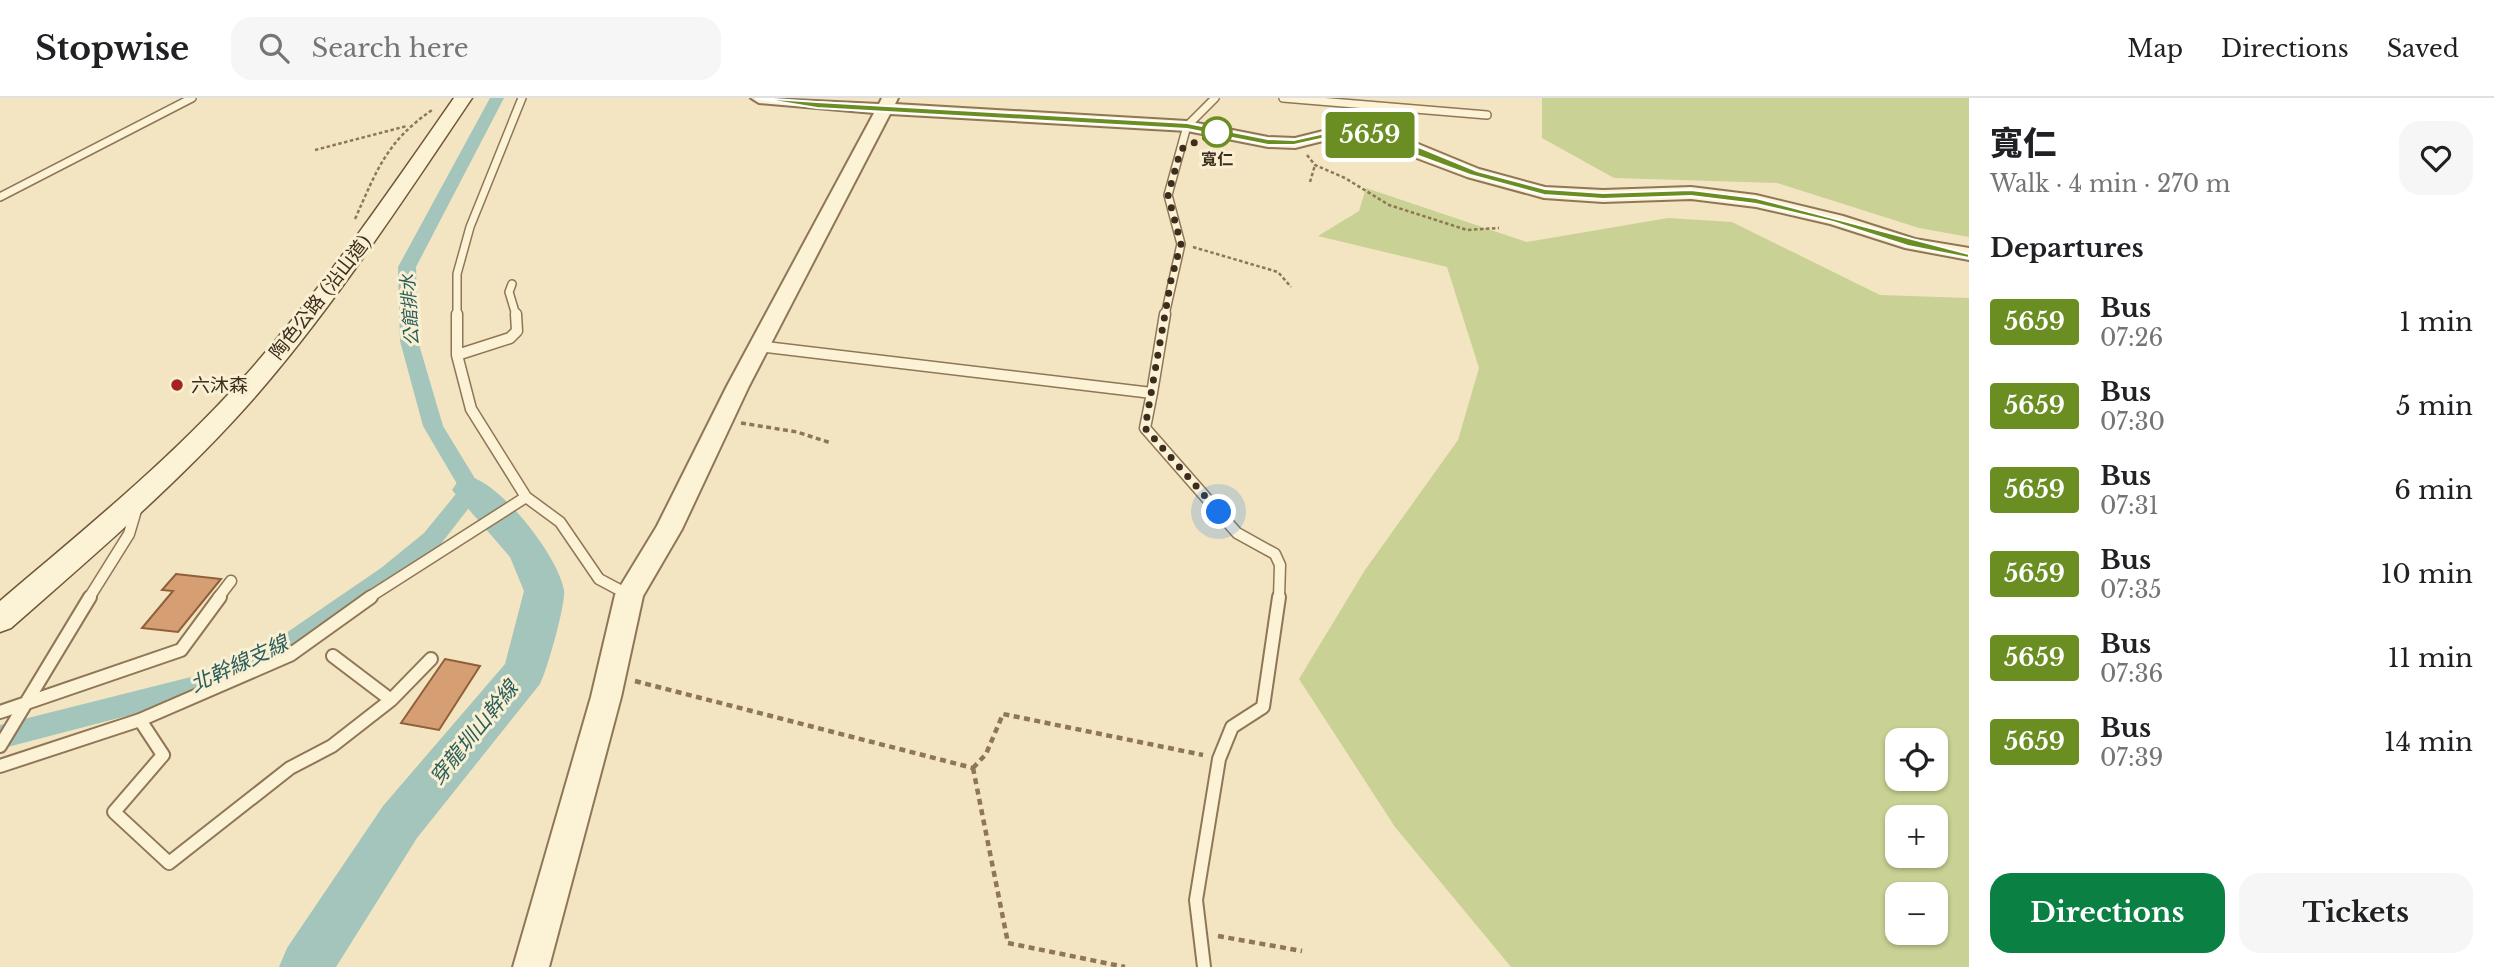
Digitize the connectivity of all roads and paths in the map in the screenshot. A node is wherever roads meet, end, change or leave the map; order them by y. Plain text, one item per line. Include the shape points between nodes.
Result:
1 (192, 98) edge
2 (463, 98) edge
3 (522, 98) edge
4 (759, 98) edge
5 (1215, 98) edge
6 (1283, 98) edge
7 (888, 103) edge
8 (437, 104) dead end
9 (1487, 115) dead end
10 (409, 126) junction
11 (1187, 126) junction
12 (1294, 143) junction
13 (315, 150) dead end
14 (1315, 165) junction
15 (1310, 181) dead end
16 (0, 197) edge
17 (375, 227) junction
18 (1499, 229) dead end
19 (1181, 244) junction
20 (1969, 254) edge
21 (512, 284) dead end
22 (1291, 287) dead end
23 (758, 346) junction
24 (457, 355) junction
25 (1153, 393) junction
26 (722, 419) junction
27 (831, 443) dead end
28 (526, 497) junction
29 (139, 498) junction
30 (231, 581) dead end
31 (629, 596) junction
32 (0, 619) edge
33 (333, 656) dead end
34 (432, 659) dead end
35 (610, 675) junction
36 (391, 700) junction
37 (22, 705) junction
38 (0, 712) edge
39 (139, 720) junction
40 (0, 747) edge
41 (1219, 759) junction
42 (0, 766) edge
43 (973, 768) junction
44 (1200, 933) junction
45 (1302, 951) dead end
46 (531, 967) edge
47 (1125, 967) edge
48 (1204, 967) edge

1 - 16 lane
2 - 17 main road, 陶色公路 (沿山道)
3 - 24 lane via 470,227 457,275
4 - 7 street via 817,105
5 - 11 lane
6 - 9 lane
7 - 11 street
7 - 23 street
8 - 10 path
10 - 13 path
10 - 17 path via 383,156 352,218
11 - 12 street
11 - 19 lane via 1168,195
12 - 14 path
12 - 20 street via 1343,131 1368,134 1473,173 1544,192 1603,196 1691,193 1756,201 1912,244
14 - 15 path
14 - 18 path via 1389,205 1466,230
17 - 29 main road, 陶色公路 (沿山道) via 245,392
19 - 22 path via 1278,272
19 - 25 lane
21 - 24 lane via 509,292 517,331 510,338
23 - 25 lane
23 - 26 street
24 - 28 lane via 471,409
25 - 41 lane via 1145,428 1237,533 1275,554 1280,565 1263,707 1232,727
26 - 27 path
26 - 31 street via 669,528
28 - 31 lane via 560,522 599,579
28 - 39 lane via 398,577 290,655
29 - 32 main road, 陶色公路 (沿山道)
29 - 37 lane via 129,534
30 - 37 lane via 181,650
31 - 35 street
33 - 36 lane
34 - 36 lane
35 - 43 path
35 - 46 street
36 - 39 lane via 332,746 290,768 169,863 114,812 163,755
37 - 38 lane
37 - 40 lane
39 - 42 lane
41 - 43 path via 1003,714 986,754
41 - 44 lane via 1196,900
43 - 47 path via 1008,943
44 - 45 path
44 - 48 lane

